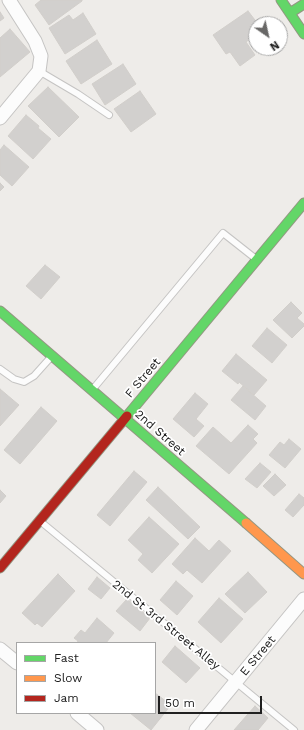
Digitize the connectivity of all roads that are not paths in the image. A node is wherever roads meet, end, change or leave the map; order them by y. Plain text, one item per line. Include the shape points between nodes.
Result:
1 (9, 0) edge
2 (282, 0) edge
3 (304, 4) edge
4 (290, 13) junction
5 (304, 34) edge
6 (39, 71) junction
7 (109, 115) dead end
8 (0, 118) edge
9 (304, 203) edge
10 (257, 260) junction
11 (0, 311) edge
12 (52, 356) junction
13 (0, 369) edge
14 (92, 390) junction
15 (125, 419) junction
16 (39, 521) junction
17 (0, 568) edge
18 (304, 574) edge
19 (304, 600) edge
20 (0, 649) edge
21 (16, 663) edge
22 (236, 682) junction
23 (78, 714) edge
24 (98, 730) edge
25 (196, 730) edge
26 (294, 730) edge

1 - 6 street via 35,41 41,56
2 - 4 main road
3 - 4 main road
4 - 5 main road
6 - 7 lane
6 - 8 street
9 - 10 main road, F Street
10 - 14 lane via 223,233
10 - 15 main road, F Street
11 - 12 main road, 2nd Street
12 - 13 lane via 34,376 24,382 14,379
12 - 14 main road, 2nd Street
14 - 15 main road, 2nd Street
15 - 16 main road, F Street
15 - 18 main road, 2nd Street
16 - 17 main road, F Street
16 - 22 lane, 2nd St 3rd Street Alley
19 - 22 street, E Street
20 - 21 street
22 - 25 street, E Street
22 - 26 lane, 2nd St 3rd Street Alley
23 - 24 street

